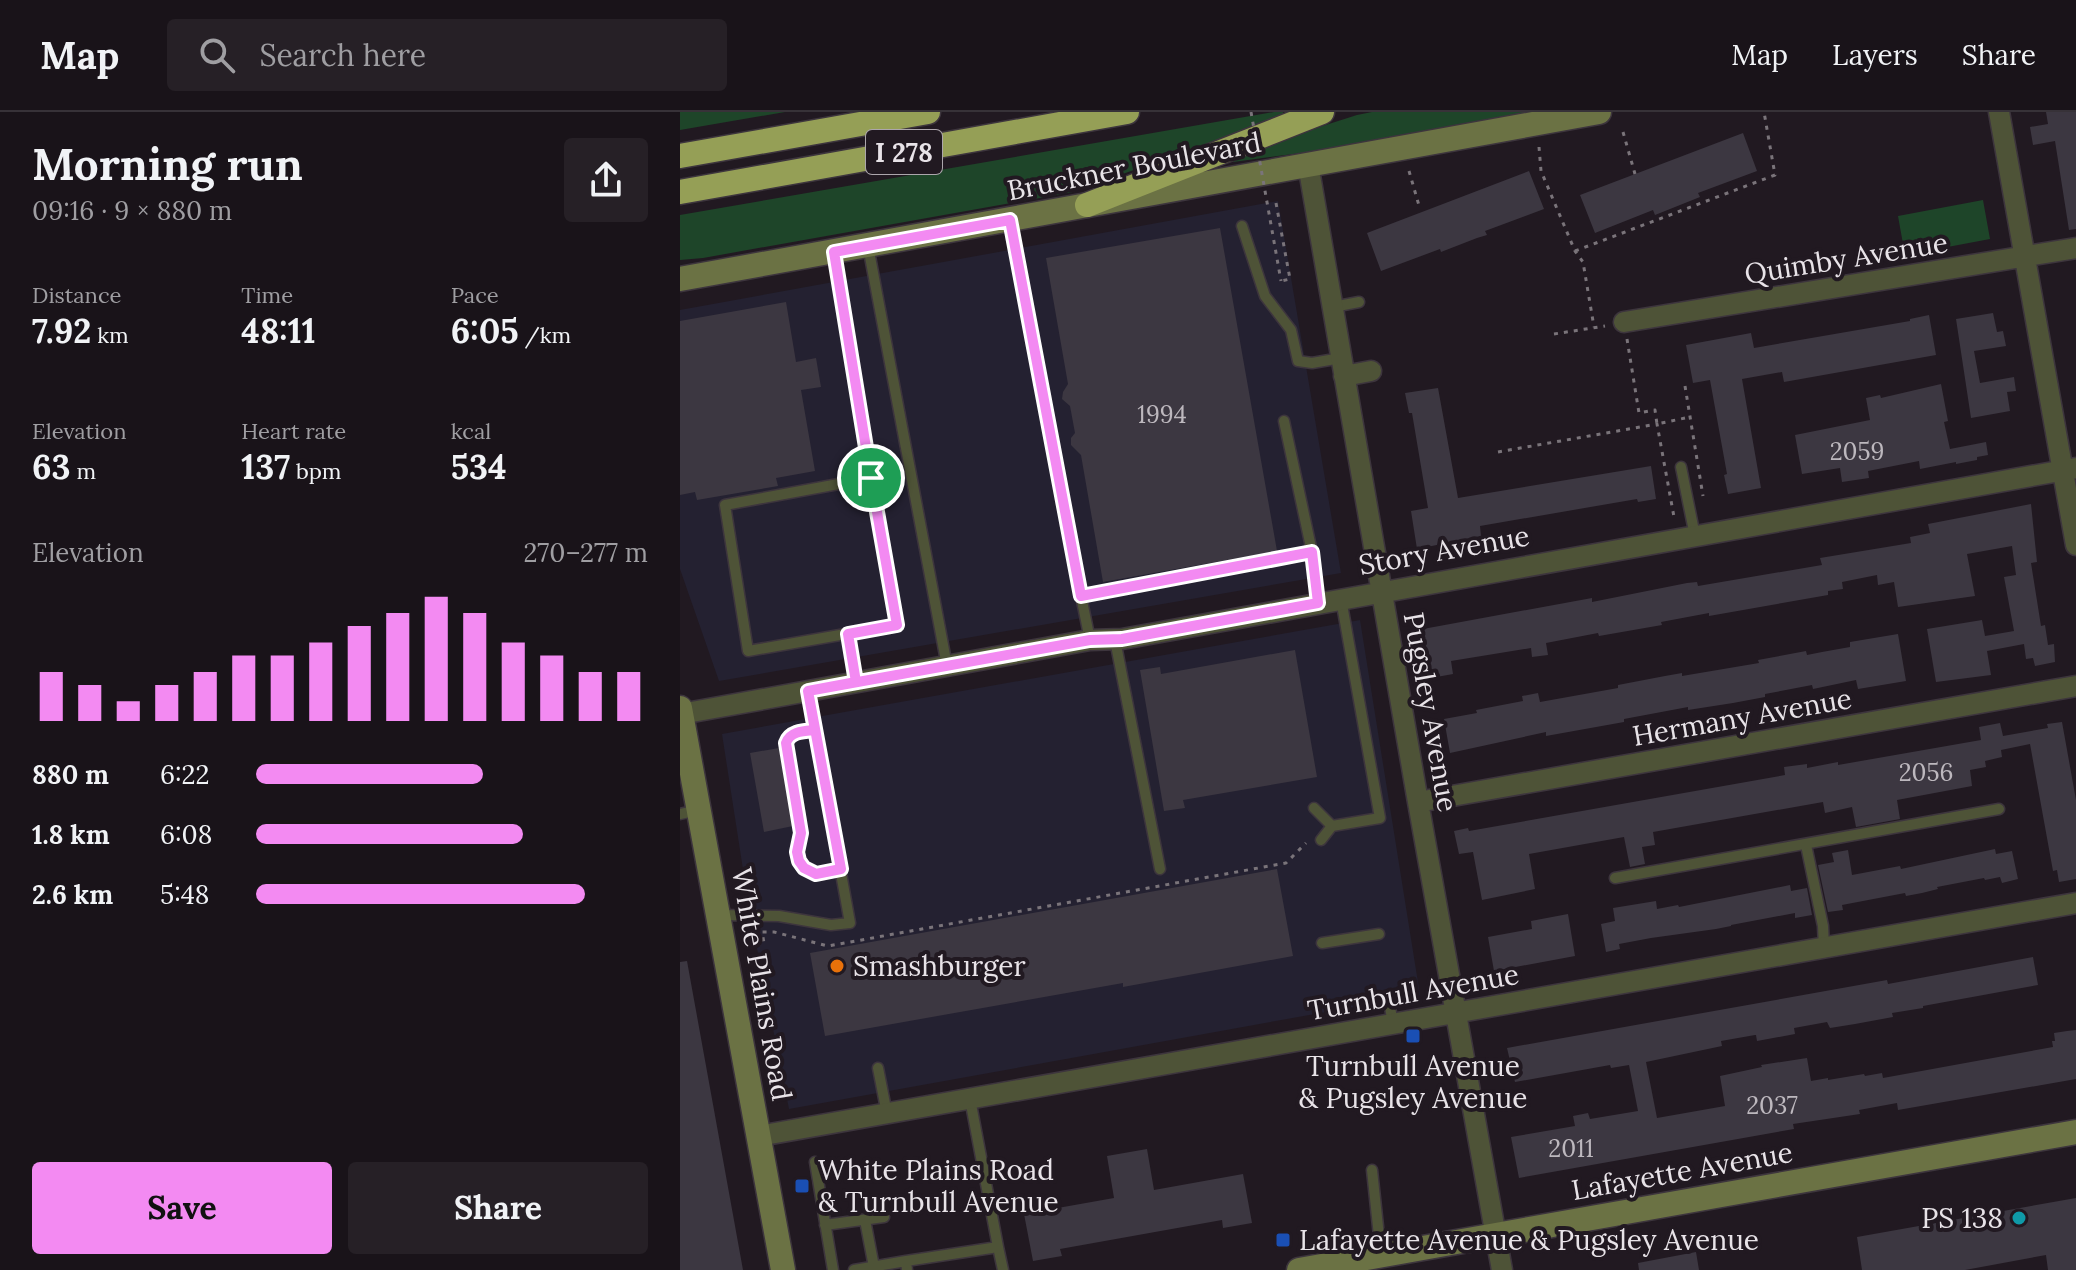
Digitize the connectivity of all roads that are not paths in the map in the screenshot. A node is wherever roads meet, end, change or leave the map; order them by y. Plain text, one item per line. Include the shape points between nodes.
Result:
1 (928, 112) edge
2 (1127, 112) edge
3 (1322, 112) edge
4 (1599, 112) edge
5 (1999, 112) edge
6 (680, 156) edge
7 (1308, 164) junction
8 (680, 192) edge
9 (1087, 205) junction
10 (1010, 220) junction
11 (1242, 226) dead end
12 (868, 246) junction
13 (2076, 248) edge
14 (834, 252) junction
15 (2025, 257) junction
16 (680, 279) edge
17 (1359, 302) dead end
18 (1333, 307) junction
19 (1625, 330) road end
20 (1342, 367) junction
21 (1371, 371) dead end
22 (1284, 421) dead end
23 (1681, 467) dead end
24 (2069, 469) edge
25 (871, 478) junction
26 (1695, 536) junction
27 (2076, 545) edge
28 (1312, 552) junction
29 (1382, 591) junction
30 (1081, 596) junction
31 (1341, 599) junction
32 (1318, 603) junction
33 (848, 634) junction
34 (1090, 640) junction
35 (1115, 640) junction
36 (947, 666) junction
37 (856, 682) junction
38 (2076, 686) edge
39 (808, 691) junction
40 (680, 712) edge
41 (815, 730) junction
42 (1418, 802) junction
43 (1314, 808) dead end
44 (1999, 809) dead end
45 (690, 812) edge
46 (1332, 826) junction
47 (1321, 840) dead end
48 (1806, 845) junction
49 (841, 869) junction
50 (1160, 869) dead end
51 (1615, 878) dead end
52 (2076, 903) edge
53 (719, 915) junction
54 (1379, 934) dead end
55 (1322, 943) dead end
56 (1824, 948) junction
57 (1457, 1013) junction
58 (878, 1068) dead end
59 (970, 1099) junction
60 (887, 1114) junction
61 (2076, 1132) edge
62 (759, 1136) junction
63 (815, 1162) dead end
64 (1372, 1170) dead end
65 (884, 1217) dead end
66 (865, 1220) junction
67 (825, 1225) junction
68 (1496, 1235) junction
69 (998, 1247) junction
70 (1381, 1255) junction
71 (906, 1266) edge
72 (874, 1267) junction
73 (783, 1270) edge
74 (833, 1270) edge
75 (854, 1270) edge
76 (1003, 1270) edge
77 (1299, 1270) edge
78 (1502, 1270) edge

1 - 6 highway, I 278
2 - 8 highway, I 278
3 - 9 highway
4 - 7 main road, Bruckner Boulevard
5 - 15 street
7 - 9 main road, Bruckner Boulevard
7 - 18 street, Pugsley Avenue
9 - 10 main road, Bruckner Boulevard
10 - 12 main road, Bruckner Boulevard
10 - 30 lane
11 - 20 lane via 1265,296 1291,330 1298,361
12 - 14 main road, Bruckner Boulevard
12 - 36 lane
13 - 15 street, Quimby Avenue
14 - 16 main road, Bruckner Boulevard
14 - 25 lane
15 - 19 street, Quimby Avenue
15 - 24 street
17 - 18 lane
18 - 20 street, Pugsley Avenue
20 - 21 street
20 - 29 street, Pugsley Avenue
22 - 28 lane
23 - 26 lane
24 - 26 street, Story Avenue
24 - 27 street
25 - 33 lane via 897,625
25 - 33 lane via 725,505 748,651
26 - 29 street, Story Avenue
28 - 30 lane
28 - 32 lane
29 - 31 street, Story Avenue
29 - 42 street, Pugsley Avenue
30 - 34 lane
31 - 32 street, Story Avenue
31 - 46 lane via 1380,818
32 - 35 street, Story Avenue
33 - 37 lane
34 - 35 street, Story Avenue
34 - 36 street, Story Avenue
35 - 50 lane
36 - 37 street, Story Avenue
37 - 39 street, Story Avenue
38 - 42 street, Hermany Avenue
39 - 40 street, Story Avenue
39 - 41 lane
40 - 45 main road, White Plains Road
41 - 49 lane
41 - 49 lane via 794,734 786,743 801,833 797,856 813,873
42 - 57 street, Pugsley Avenue
43 - 46 lane
44 - 48 lane
45 - 53 main road, White Plains Road
46 - 47 lane
48 - 51 lane
48 - 56 lane
49 - 53 lane via 850,923
52 - 56 street, Turnbull Avenue
53 - 62 main road, White Plains Road
54 - 55 lane
56 - 57 street, Turnbull Avenue
57 - 59 street, Turnbull Avenue via 1392,1016
57 - 68 street, Pugsley Avenue
58 - 60 lane
59 - 60 street, Turnbull Avenue
59 - 69 lane
60 - 62 street, Turnbull Avenue
61 - 68 main road, Lafayette Avenue
62 - 73 main road, White Plains Road
63 - 67 lane
64 - 70 lane
65 - 66 lane
66 - 67 lane
66 - 72 lane
67 - 74 lane
68 - 70 main road, Lafayette Avenue
68 - 78 street, Pugsley Avenue
69 - 71 lane
69 - 76 lane
70 - 77 main road, Lafayette Avenue
71 - 72 lane
72 - 75 lane

